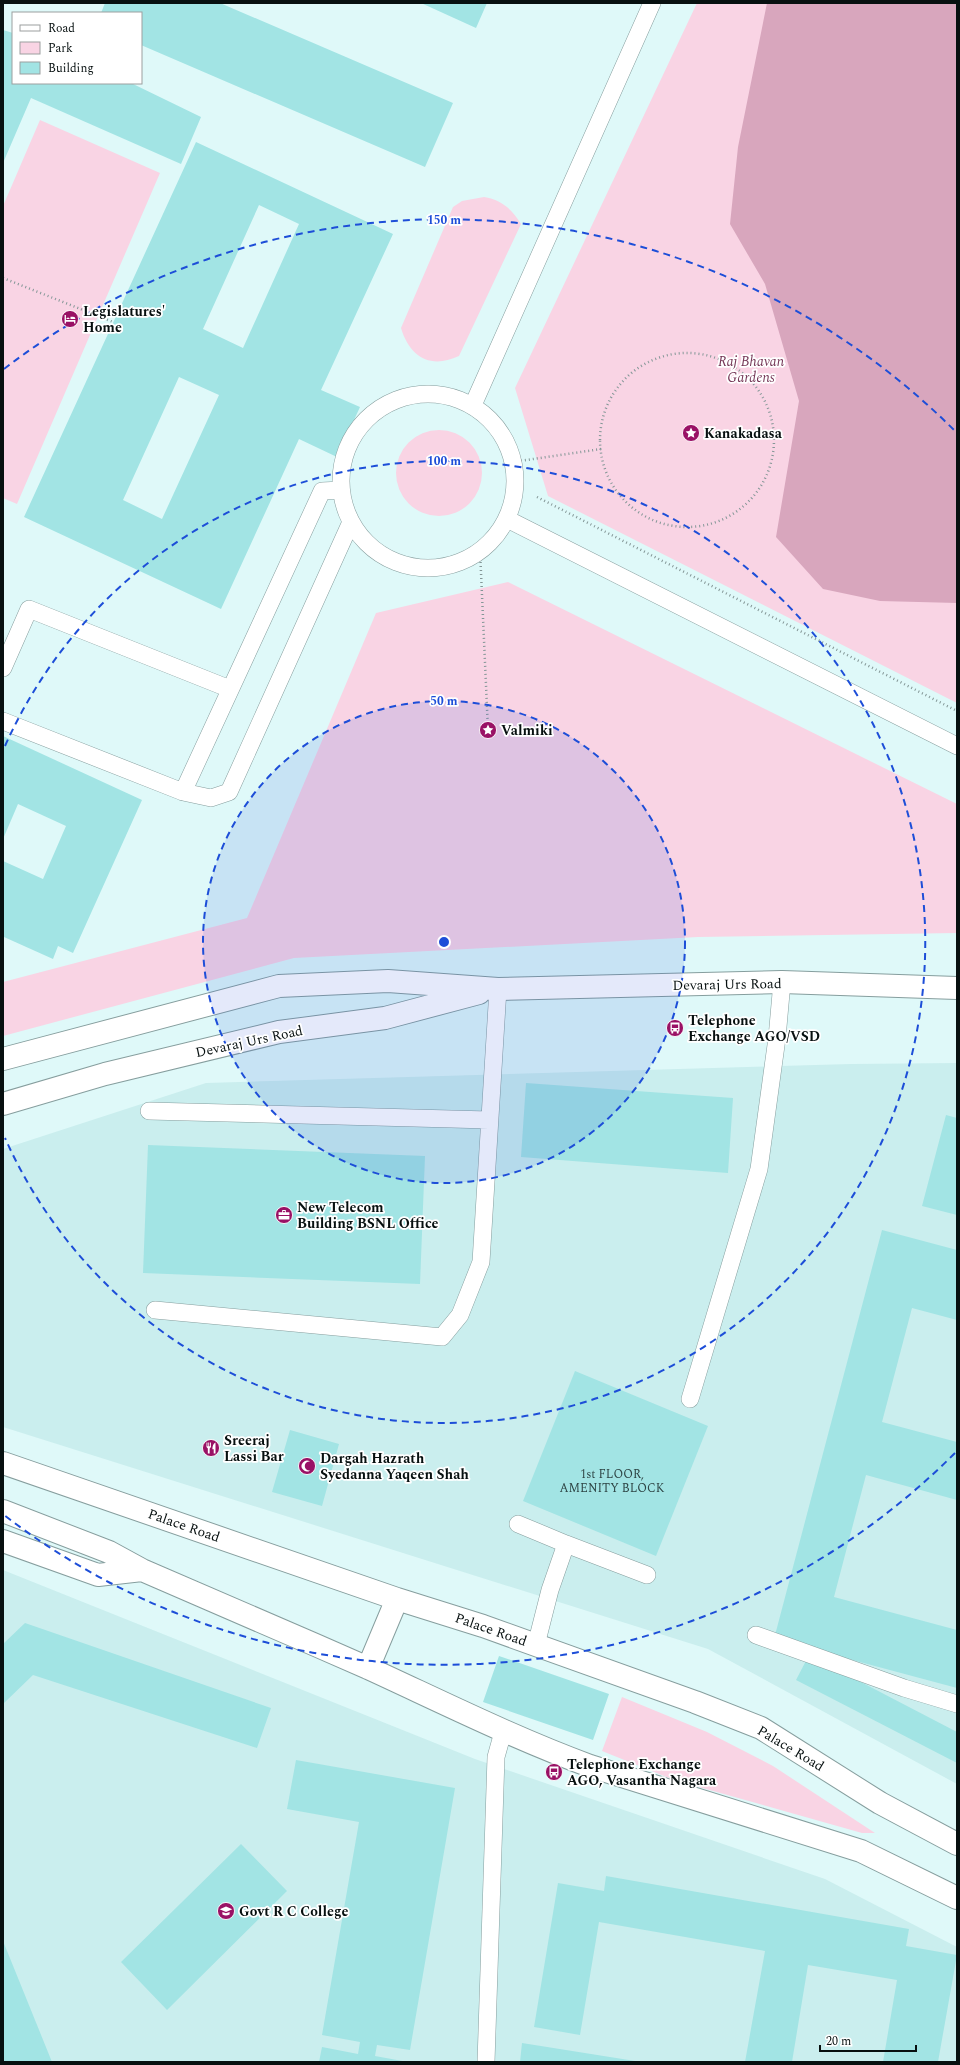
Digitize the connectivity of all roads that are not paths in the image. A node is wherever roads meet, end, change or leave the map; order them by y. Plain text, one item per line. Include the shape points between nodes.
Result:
1 (652, 3) edge
2 (473, 405) junction
3 (341, 490) junction
4 (507, 519) junction
5 (352, 522) junction
6 (3, 668) edge
7 (230, 689) junction
8 (3, 720) edge
9 (957, 746) edge
10 (183, 792) junction
11 (782, 982) junction
12 (957, 988) edge
13 (498, 989) junction
14 (3, 1059) edge
15 (3, 1104) edge
16 (149, 1112) dead end
17 (489, 1120) junction
18 (155, 1310) dead end
19 (690, 1399) dead end
20 (3, 1463) edge
21 (3, 1511) edge
22 (518, 1524) dead end
23 (3, 1541) edge
24 (566, 1544) junction
25 (142, 1570) junction
26 (647, 1575) dead end
27 (398, 1599) junction
28 (756, 1635) dead end
29 (536, 1645) junction
30 (368, 1668) junction
31 (957, 1704) edge
32 (503, 1732) junction
33 (957, 1844) edge
34 (957, 1898) edge
35 (486, 2062) edge

1 - 2 lane
2 - 3 lane via 447,395 419,393 393,400 370,415 352,436 342,463
2 - 4 lane via 493,421 507,443 515,468 514,494
3 - 5 lane via 347,514
3 - 7 lane via 322,491
4 - 5 lane via 493,540 473,557 449,566 423,568 398,563 375,551
4 - 9 lane
5 - 10 lane via 229,792 211,798
6 - 7 lane via 29,609
7 - 10 lane
8 - 10 lane
11 - 12 main road, Devaraj Urs Road
11 - 13 main road, Devaraj Urs Road
11 - 19 lane via 777,1038 758,1169
13 - 14 main road, Devaraj Urs Road via 388,981 279,986
13 - 15 main road, Devaraj Urs Road via 385,1018 279,1032 105,1074
13 - 17 lane
16 - 17 lane
17 - 18 lane via 481,1262 460,1315 442,1337
20 - 27 main road, Palace Road
21 - 25 main road via 109,1552
22 - 24 lane
23 - 25 main road via 98,1575
24 - 26 lane
24 - 29 lane via 550,1590
25 - 30 main road
27 - 29 main road, Palace Road
27 - 30 main road
28 - 31 lane via 904,1688
29 - 33 main road, Palace Road via 761,1728 880,1802
30 - 32 main road
32 - 34 main road via 590,1766 861,1852
32 - 35 lane via 496,1757

